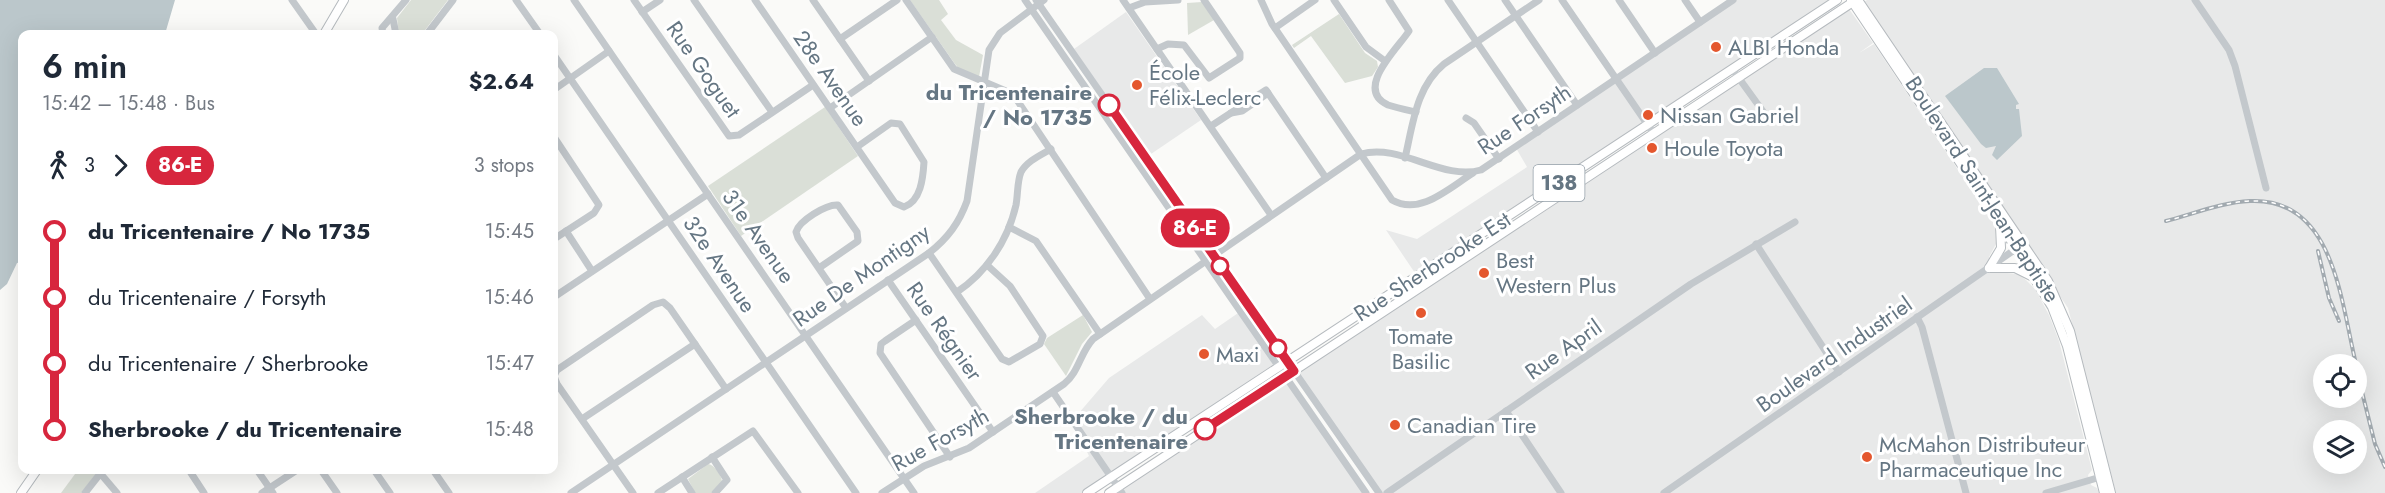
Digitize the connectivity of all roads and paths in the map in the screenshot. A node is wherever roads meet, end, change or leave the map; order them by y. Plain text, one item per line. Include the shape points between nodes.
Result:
1 (292, 0) edge
2 (344, 0) edge
3 (406, 0) edge
4 (453, 0) edge
5 (516, 0) edge
6 (574, 0) edge
7 (634, 0) edge
8 (660, 0) edge
9 (694, 0) edge
10 (755, 0) edge
11 (813, 0) edge
12 (897, 0) edge
13 (906, 0) edge
14 (1025, 0) edge
15 (1123, 0) edge
16 (1178, 0) edge
17 (1203, 0) edge
18 (1261, 0) edge
19 (1315, 0) edge
20 (1334, 0) edge
21 (1389, 0) edge
22 (1448, 0) edge
23 (1504, 0) edge
24 (1539, 0) edge
25 (1562, 0) edge
26 (1619, 0) edge
27 (1684, 0) edge
28 (1733, 0) edge
29 (1837, 0) edge
30 (2195, 0) edge
31 (1040, 1) edge
32 (1854, 1) edge
33 (1129, 8) junction
34 (1031, 9) junction
35 (642, 12) junction
36 (1515, 16) junction
37 (393, 19) junction
38 (1700, 22) junction
39 (1275, 28) junction
40 (313, 30) edge
41 (326, 30) edge
42 (382, 30) edge
43 (395, 30) edge
44 (431, 30) edge
45 (537, 30) edge
46 (932, 37) junction
47 (840, 39) junction
48 (1477, 42) junction
49 (1776, 42) junction
50 (1157, 49) junction
51 (1781, 50) junction
52 (609, 51) junction
53 (1655, 53) junction
54 (558, 61) edge
55 (1385, 61) junction
56 (1733, 70) junction
57 (570, 78) junction
58 (1738, 78) junction
59 (1616, 79) junction
60 (869, 81) junction
61 (983, 82) junction
62 (813, 85) junction
63 (558, 87) edge
64 (1703, 95) junction
65 (1577, 105) junction
66 (1675, 107) junction
67 (830, 108) junction
68 (772, 112) junction
69 (1416, 112) junction
70 (1681, 116) junction
71 (1767, 117) dead end
72 (1466, 118) dead end
73 (1648, 124) junction
74 (1211, 126) junction
75 (1538, 132) junction
76 (1654, 134) junction
77 (558, 143) edge
78 (857, 147) junction
79 (1051, 149) junction
80 (1361, 154) junction
81 (1405, 158) junction
82 (1499, 159) junction
83 (1964, 161) junction
84 (1450, 169) junction
85 (1474, 172) junction
86 (1326, 177) junction
87 (1455, 184) junction
88 (2266, 188) dead end
89 (1546, 191) junction
90 (708, 194) junction
91 (1553, 200) junction
92 (1513, 213) junction
93 (1995, 214) junction
94 (1271, 215) junction
95 (668, 221) junction
96 (1519, 222) junction
97 (1795, 222) dead end
98 (1009, 227) junction
99 (566, 231) junction
100 (558, 236) edge
101 (1756, 244) junction
102 (2020, 246) junction
103 (929, 253) junction
104 (1214, 255) junction
105 (1206, 261) junction
106 (987, 265) junction
107 (819, 268) junction
108 (1989, 268) junction
109 (592, 271) junction
110 (1425, 271) junction
111 (888, 280) junction
112 (1431, 280) junction
113 (2039, 284) junction
114 (957, 292) junction
115 (1392, 293) junction
116 (558, 294) edge
117 (1150, 299) junction
118 (1397, 303) junction
119 (846, 308) junction
120 (1917, 317) junction
121 (916, 320) junction
122 (1100, 334) junction
123 (806, 335) junction
124 (695, 344) junction
125 (766, 363) junction
126 (1284, 364) junction
127 (558, 371) edge
128 (1839, 372) junction
129 (1290, 373) junction
130 (558, 386) edge
131 (726, 389) junction
132 (1053, 392) junction
133 (1218, 408) junction
134 (1506, 411) junction
135 (582, 419) junction
136 (1216, 422) junction
137 (993, 432) junction
138 (1165, 443) junction
139 (1166, 455) junction
140 (712, 457) junction
141 (950, 457) junction
142 (613, 465) junction
143 (34, 474) edge
144 (100, 474) edge
145 (104, 474) edge
146 (192, 474) edge
147 (260, 474) edge
148 (292, 474) edge
149 (324, 474) edge
150 (377, 474) edge
151 (436, 474) edge
152 (2103, 476) junction
153 (682, 477) junction
154 (904, 478) junction
155 (1111, 478) junction
156 (1120, 490) edge
157 (271, 491) edge
158 (21, 493) edge
159 (85, 493) edge
160 (117, 493) edge
161 (204, 493) edge
162 (262, 493) edge
163 (337, 493) edge
164 (390, 493) edge
165 (449, 493) edge
166 (571, 493) edge
167 (633, 493) edge
168 (658, 493) edge
169 (692, 493) edge
170 (715, 493) edge
171 (798, 493) edge
172 (856, 493) edge
173 (882, 493) edge
174 (914, 493) edge
175 (1087, 493) edge
176 (1108, 493) edge
177 (1366, 493) edge
178 (1379, 493) edge
179 (1387, 493) edge
180 (1561, 493) edge
181 (1665, 493) edge
182 (1965, 493) edge
183 (2046, 493) edge
184 (2104, 493) edge
185 (2111, 493) edge

1 - 40 street
2 - 41 main road
3 - 37 street
4 - 44 street
5 - 45 street
6 - 52 street, 31e Avenue
7 - 35 street, Rue Goguet
8 - 35 street
9 - 68 street
10 - 62 street, 28e Avenue
11 - 47 street
12 - 47 street
13 - 46 street
14 - 34 street
15 - 33 street
16 - 33 street via 1145,2
17 - 50 street via 1240,58 1209,78 1184,45 1168,44
18 - 39 street
19 - 39 street
20 - 55 street via 1366,47
21 - 55 street via 1409,31
22 - 48 street
23 - 36 street
24 - 36 street
25 - 59 street
26 - 53 street
27 - 38 street
28 - 38 street, Rue Forsyth
29 - 49 main road, Rue Sherbrooke Est / 138
30 - 88 street via 2229,50
31 - 34 street, Rue De Montigny
31 - 104 street
32 - 51 main road, Rue Sherbrooke Est / 138
32 - 83 main road, Boulevard Saint-Jean-Baptiste
33 - 50 street
34 - 61 street, Rue De Montigny via 993,42
34 - 105 street
35 - 68 street, Rue Goguet via 729,136 739,135
36 - 48 street
36 - 65 street
37 - 42 street
37 - 43 street
38 - 53 street, Rue Forsyth
39 - 80 street
46 - 60 street
46 - 61 street via 954,69
47 - 60 street
48 - 69 street via 1430,76
48 - 75 street
49 - 51 main road
49 - 56 main road, Rue Sherbrooke Est / 138
50 - 74 street
51 - 58 main road, Rue Sherbrooke Est / 138
52 - 57 street
52 - 90 street, 31e Avenue
53 - 59 street, Rue Forsyth
54 - 57 street, 32e Avenue
55 - 69 street via 1376,82 1379,96 1390,105
56 - 58 street
56 - 64 main road, Rue Sherbrooke Est / 138
57 - 63 street
57 - 95 street, 32e Avenue
58 - 64 main road, Rue Sherbrooke Est / 138
58 - 71 street
59 - 65 street, Rue Forsyth
59 - 73 street
60 - 67 street
61 - 79 street via 1013,94
61 - 103 street, Rue De Montigny via 967,201 955,227
62 - 67 street, 28e Avenue
62 - 68 street, Rue Goguet
64 - 66 main road, Rue Sherbrooke Est / 138
64 - 70 main road, Rue Sherbrooke Est / 138
65 - 75 street, Rue Forsyth
66 - 70 main road
66 - 73 main road, Rue Sherbrooke Est / 138
67 - 78 street, 28e Avenue
69 - 81 street
70 - 76 main road, Rue Sherbrooke Est / 138
72 - 82 street via 1474,123
73 - 76 street
73 - 89 main road, Rue Sherbrooke Est / 138
74 - 86 street via 1262,90 1268,93
74 - 94 street
75 - 82 street, Rue Forsyth
76 - 91 main road, Rue Sherbrooke Est / 138
77 - 99 street via 599,204 594,213
78 - 78 street, 28e Avenue via 895,203 904,207 911,204 920,188 924,162 900,124 891,123
79 - 98 street via 1021,172
79 - 117 street via 1084,205
80 - 81 street, Rue Forsyth via 1379,152
80 - 86 street, Rue Forsyth
80 - 87 street via 1392,200 1400,205 1427,202
81 - 84 street, Rue Forsyth
82 - 85 street, Rue Forsyth
83 - 93 main road, Boulevard Saint-Jean-Baptiste
83 - 102 main road, Boulevard Saint-Jean-Baptiste
84 - 85 street, Rue Forsyth
84 - 87 street
85 - 87 street
86 - 94 street, Rue Forsyth
89 - 91 main road
89 - 92 main road, Rue Sherbrooke Est / 138
90 - 95 street
90 - 123 street, 31e Avenue
91 - 96 main road, Rue Sherbrooke Est / 138
92 - 96 main road
92 - 110 main road, Rue Sherbrooke Est / 138
93 - 102 main road, Boulevard Saint-Jean-Baptiste
93 - 108 main road via 2002,234 2001,248
94 - 104 street, Rue Forsyth
95 - 109 street
95 - 125 street, 32e Avenue
96 - 112 main road, Rue Sherbrooke Est / 138
97 - 101 street, Rue April
98 - 106 street
98 - 122 street via 1036,241
99 - 100 street
99 - 109 street
101 - 128 street
101 - 134 street, Rue April via 1621,330
102 - 108 street, Boulevard Industriel
102 - 113 main road, Boulevard Saint-Jean-Baptiste
102 - 152 main road, Boulevard Saint-Jean-Baptiste via 2048,280 2070,331
103 - 111 street, Rue De Montigny
103 - 114 street
104 - 105 street, Rue Forsyth
104 - 126 street
105 - 117 street, Rue Forsyth
105 - 126 street
106 - 114 street
106 - 114 street via 1010,286 1041,333 1040,344 1005,362
107 - 107 street via 796,229 828,206 838,205 857,232 858,241
107 - 119 street
108 - 113 main road via 2015,268
108 - 120 street, Boulevard Industriel
109 - 116 street
110 - 112 main road
110 - 115 main road, Rue Sherbrooke Est / 138
111 - 119 street, Rue De Montigny
111 - 121 street, Rue Régnier
112 - 118 main road, Rue Sherbrooke Est / 138
113 - 152 main road, Boulevard Saint-Jean-Baptiste via 2067,346
115 - 118 main road
115 - 126 main road, Rue Sherbrooke Est / 138
117 - 122 street, Rue Forsyth
118 - 129 main road, Rue Sherbrooke Est / 138
119 - 123 street, Rue De Montigny
120 - 128 street, Boulevard Industriel
120 - 182 street
121 - 137 street, Rue Régnier
121 - 141 street via 885,341 880,353
122 - 132 street, Rue Forsyth via 1085,349 1070,379
123 - 125 street, Rue De Montigny
123 - 154 street, 31e Avenue
124 - 127 street via 667,305 658,303
124 - 131 street
124 - 135 street
125 - 131 street, Rue De Montigny
125 - 172 street, 32e Avenue
126 - 129 street
126 - 133 main road, Rue Sherbrooke Est / 138
128 - 181 street, Boulevard Industriel
129 - 136 main road, Rue Sherbrooke Est / 138
129 - 177 street
129 - 178 street
130 - 135 street
131 - 142 street, Rue De Montigny
132 - 137 street, Rue Forsyth
132 - 155 street
133 - 136 main road
133 - 138 main road, Rue Sherbrooke Est / 138
134 - 179 street, Rue April
134 - 180 street
135 - 142 street
136 - 139 main road, Rue Sherbrooke Est / 138
137 - 141 street, Rue Forsyth
138 - 139 main road
138 - 155 main road, Rue Sherbrooke Est / 138
139 - 156 main road, Rue Sherbrooke Est / 138
140 - 153 street
140 - 170 street via 727,480
140 - 171 street via 753,431
141 - 154 street, Rue Forsyth
142 - 166 street, Rue De Montigny
142 - 167 street
143 - 158 main road
144 - 159 street
145 - 160 street
146 - 161 street
147 - 157 street
148 - 157 street
149 - 163 street
150 - 164 street
151 - 165 street
152 - 183 street
152 - 184 main road, Boulevard Saint-Jean-Baptiste
152 - 185 main road, Boulevard Saint-Jean-Baptiste
153 - 168 street
153 - 169 street
154 - 173 street, Rue Forsyth
154 - 174 street, 31e Avenue
155 - 156 street
155 - 175 main road, Rue Sherbrooke Est / 138
156 - 176 main road, Rue Sherbrooke Est / 138
157 - 162 street

